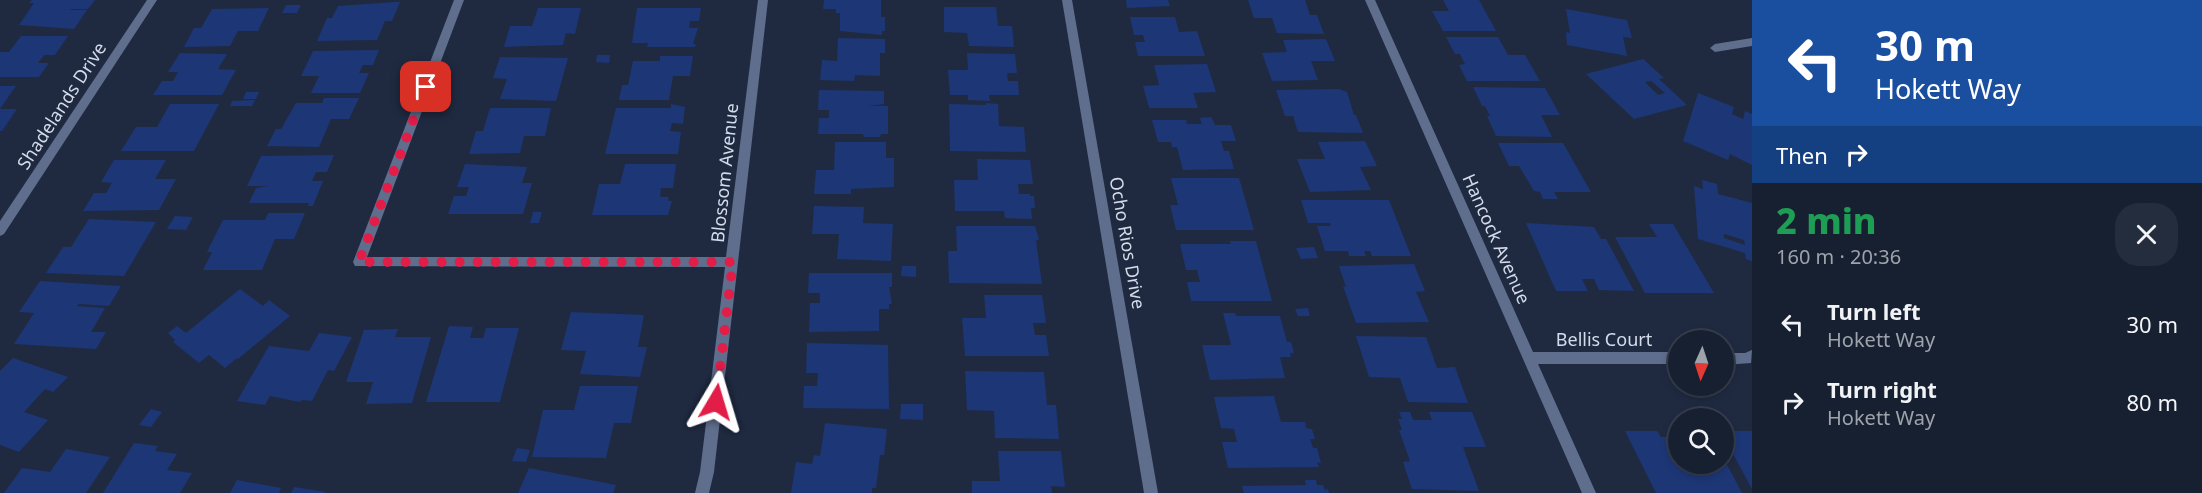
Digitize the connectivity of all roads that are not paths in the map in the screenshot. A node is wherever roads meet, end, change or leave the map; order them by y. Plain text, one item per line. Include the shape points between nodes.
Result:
1 (152, 0) edge
2 (459, 0) edge
3 (763, 0) edge
4 (1067, 0) edge
5 (1370, 0) edge
6 (1752, 42) edge
7 (1715, 48) dead end
8 (0, 231) edge
9 (733, 262) junction
10 (1752, 356) edge
11 (1529, 358) junction
12 (1668, 358) edge
13 (1734, 358) edge
14 (702, 493) edge
15 (1151, 493) edge
16 (1589, 493) edge

1 - 8 street, Shadelands Drive
2 - 9 street via 359,262
3 - 9 street, Blossom Avenue
4 - 15 street, Ocho Rios Drive
5 - 11 street, Hancock Avenue
6 - 7 street
9 - 14 street, Blossom Avenue
10 - 13 street
11 - 12 street, Bellis Court
11 - 16 street, Hancock Avenue

